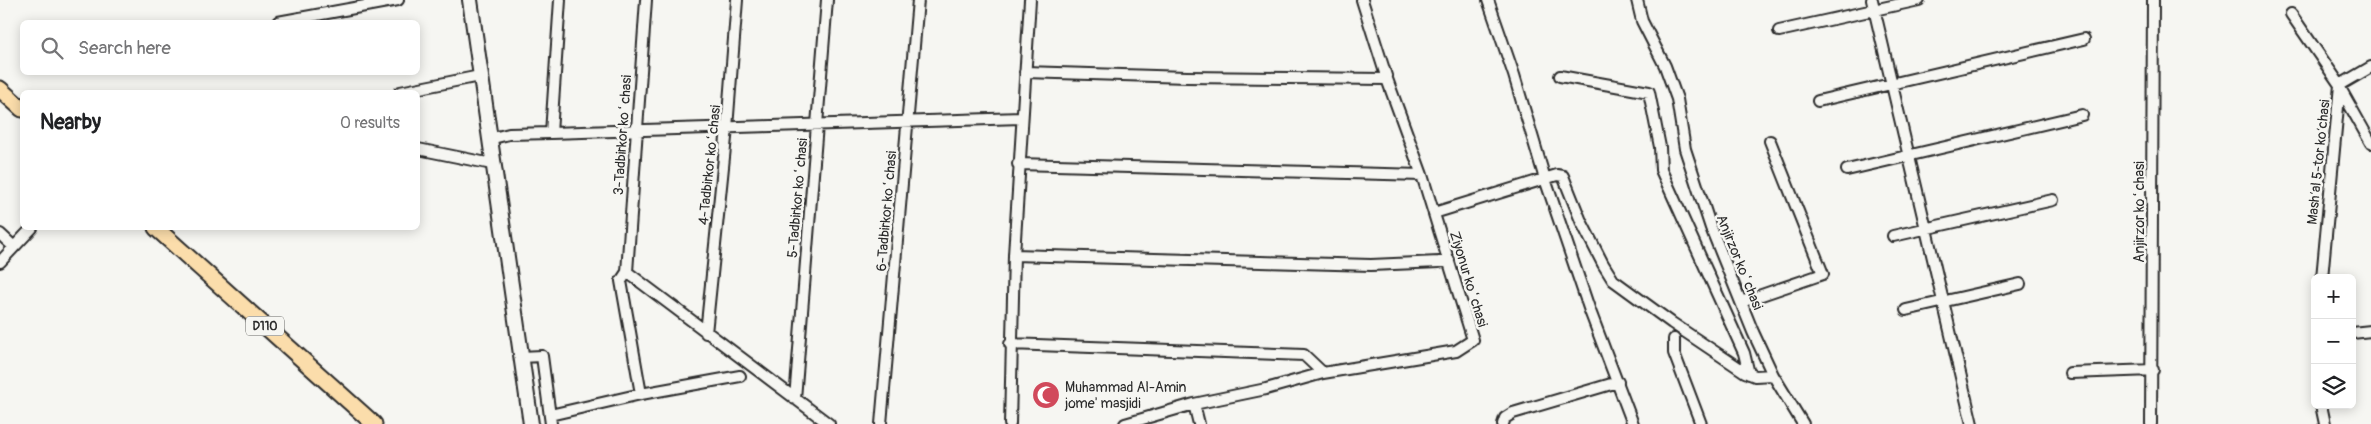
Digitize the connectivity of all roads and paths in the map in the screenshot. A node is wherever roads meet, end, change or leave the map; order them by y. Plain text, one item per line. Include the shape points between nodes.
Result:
1 (398, 0) edge
2 (470, 0) edge
3 (560, 0) edge
4 (646, 0) edge
5 (737, 0) edge
6 (827, 0) edge
7 (918, 0) edge
8 (1030, 0) edge
9 (1362, 0) edge
10 (1488, 0) edge
11 (1637, 0) edge
12 (1872, 0) edge
13 (1919, 0) edge
14 (2153, 0) edge
15 (1875, 11) junction
16 (2291, 14) dead end
17 (289, 20) edge
18 (1779, 31) dead end
19 (2084, 39) dead end
20 (2371, 67) edge
21 (1025, 72) junction
22 (480, 76) junction
23 (1560, 76) dead end
24 (1387, 79) junction
25 (1892, 84) junction
26 (2340, 86) junction
27 (0, 89) edge
28 (410, 90) edge
29 (1818, 101) dead end
30 (20, 107) edge
31 (2082, 115) dead end
32 (1022, 118) junction
33 (908, 121) junction
34 (817, 125) junction
35 (727, 128) junction
36 (636, 130) junction
37 (551, 133) junction
38 (489, 139) junction
39 (1770, 141) dead end
40 (2371, 143) edge
41 (420, 150) edge
42 (1910, 156) junction
43 (492, 164) junction
44 (1018, 164) junction
45 (1847, 170) dead end
46 (1422, 175) junction
47 (1545, 179) junction
48 (2053, 200) dead end
49 (1434, 213) junction
50 (1927, 228) junction
51 (30, 230) edge
52 (158, 230) edge
53 (0, 234) edge
54 (1892, 236) dead end
55 (14, 247) junction
56 (1014, 255) junction
57 (1449, 260) junction
58 (0, 262) edge
59 (627, 272) junction
60 (2322, 274) edge
61 (2020, 284) dead end
62 (1741, 302) junction
63 (1944, 302) junction
64 (1906, 310) dead end
65 (2371, 331) edge
66 (706, 333) junction
67 (2356, 333) edge
68 (1674, 339) dead end
69 (1010, 344) junction
70 (531, 356) junction
71 (2153, 370) junction
72 (1323, 373) junction
73 (2070, 373) dead end
74 (1749, 374) junction
75 (1773, 375) junction
76 (740, 376) dead end
77 (1618, 382) junction
78 (640, 394) junction
79 (795, 398) junction
80 (1194, 404) junction
81 (2322, 409) edge
82 (551, 419) edge
83 (374, 424) edge
84 (531, 424) edge
85 (828, 424) edge
86 (881, 424) edge
87 (1010, 424) edge
88 (1125, 424) edge
89 (1199, 424) edge
90 (1503, 424) edge
91 (1633, 424) edge
92 (1701, 424) edge
93 (1803, 424) edge
94 (1972, 424) edge
95 (2151, 424) edge
96 (2324, 424) edge

1 - 17 street
2 - 22 main road
3 - 37 street
4 - 36 street, 3-Tadbirkor koʻchasi
5 - 35 street, 4-Tadbirkor koʻchasi
6 - 34 street, 5-Tadbirkor koʻchasi
7 - 33 street, 6-Tadbirkor koʻchasi
8 - 21 street
9 - 24 street, Ziyonur koʻchasi
10 - 47 street
11 - 62 street, Anjirzor koʻchasi via 1642,21 1665,66 1677,100 1685,149 1696,184
12 - 15 street
13 - 15 street
14 - 71 street, Anjirzor koʻchasi
15 - 18 street
15 - 25 street
16 - 26 street
19 - 25 street
20 - 26 street, Mashʼal 5-tor koʼchasi
21 - 24 street
21 - 32 street
22 - 28 street
22 - 38 main road
23 - 74 street via 1649,92 1661,170 1744,353
24 - 46 street, Ziyonur koʻchasi
25 - 29 street
25 - 42 street
26 - 40 street
26 - 60 street, Mashʼal 5-tor koʼchasi
27 - 30 main road
31 - 42 street
32 - 33 street
32 - 44 street
33 - 34 street
33 - 86 street, 6-Tadbirkor koʻchasi
34 - 35 street
34 - 79 street, 5-Tadbirkor koʻchasi
35 - 36 street
35 - 66 street, 4-Tadbirkor koʻchasi
36 - 37 street
36 - 59 street, 3-Tadbirkor koʻchasi
37 - 38 street via 509,134
38 - 43 main road
39 - 62 street via 1823,274
41 - 43 street
42 - 45 street
42 - 50 street
43 - 70 main road
44 - 46 street
44 - 56 street
46 - 49 street, Ziyonur koʻchasi
47 - 49 street
47 - 74 street via 1562,176 1602,264 1613,280 1672,324
47 - 77 street
48 - 50 street
49 - 57 street, Ziyonur koʻchasi
50 - 54 street
50 - 63 street
51 - 55 street
52 - 83 main road, D110
53 - 55 street
55 - 58 street
56 - 57 street via 1371,265
56 - 69 street
57 - 72 street, Ziyonur koʻchasi via 1472,340 1456,351
59 - 66 street
59 - 78 street, 3-Tadbirkor koʻchasi via 621,281
61 - 63 street
62 - 75 street, Anjirzor koʻchasi
63 - 64 street
63 - 94 street
65 - 67 street
66 - 79 street
68 - 92 street via 1674,353
69 - 72 street via 1304,355
69 - 87 street
70 - 82 street via 543,359
70 - 84 main road
71 - 73 street
71 - 95 street, Anjirzor koʻchasi
72 - 80 street, Ziyonur koʻchasi
74 - 75 street
75 - 93 street, Anjirzor koʻchasi
76 - 78 street
77 - 90 street via 1513,413
77 - 91 street
78 - 82 street
79 - 85 street
80 - 88 street, Ziyonur koʻchasi
80 - 89 street
81 - 96 street

